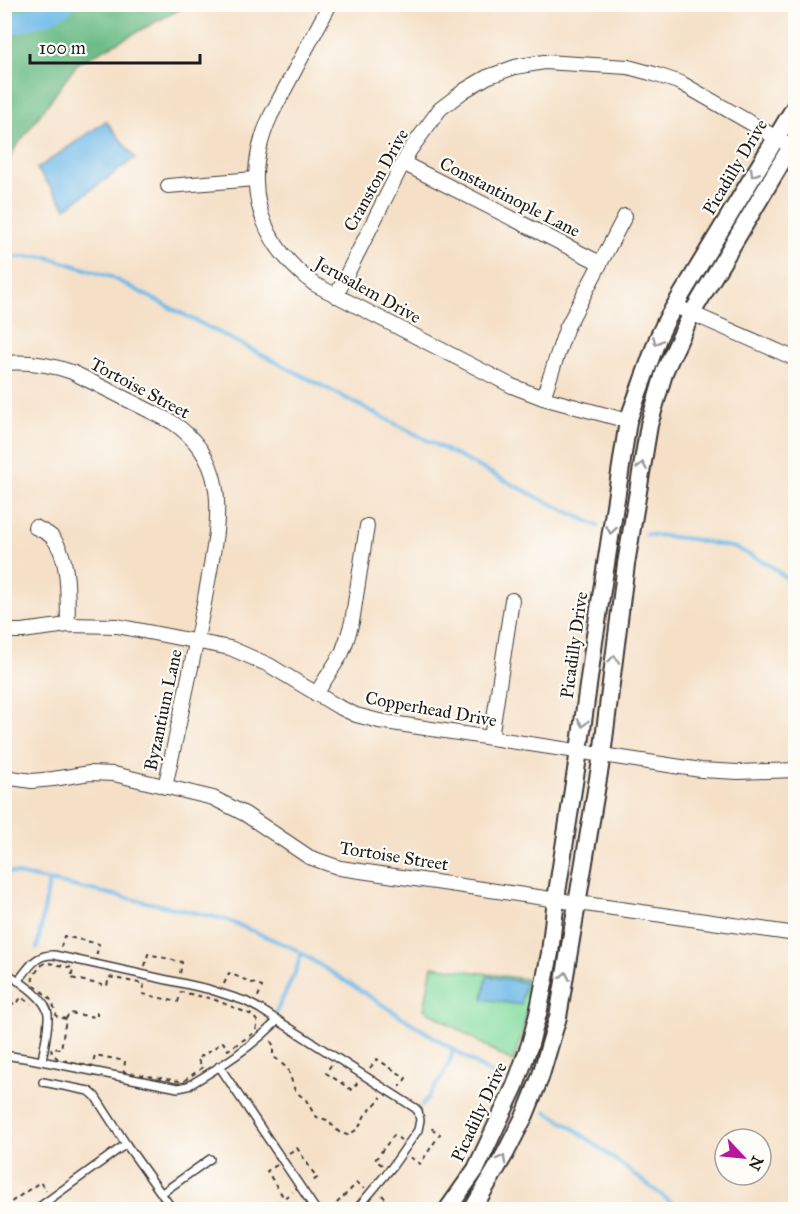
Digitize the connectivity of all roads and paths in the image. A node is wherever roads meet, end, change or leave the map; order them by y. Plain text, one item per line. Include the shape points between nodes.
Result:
1 (330, 4) edge
2 (795, 105) edge
3 (776, 137) junction
4 (794, 144) edge
5 (403, 163) junction
6 (255, 179) junction
7 (168, 186) dead end
8 (624, 216) dead end
9 (600, 263) junction
10 (336, 296) junction
11 (675, 306) junction
12 (692, 313) junction
13 (795, 359) edge
14 (4, 363) edge
15 (543, 398) junction
16 (628, 421) junction
17 (367, 526) dead end
18 (36, 527) dead end
19 (512, 600) dead end
20 (68, 625) junction
21 (4, 631) edge
22 (197, 642) junction
23 (316, 694) junction
24 (491, 738) junction
25 (579, 751) junction
26 (602, 755) junction
27 (795, 770) edge
28 (4, 777) edge
29 (165, 787) junction
30 (556, 899) junction
31 (578, 903) junction
32 (795, 934) edge
33 (61, 947) dead end
34 (96, 957) dead end
35 (144, 967) dead end
36 (4, 970) edge
37 (180, 976) dead end
38 (18, 981) junction
39 (223, 985) dead end
40 (4, 996) edge
41 (257, 999) dead end
42 (36, 1008) dead end
43 (97, 1012) dead end
44 (66, 1019) junction
45 (278, 1020) junction
46 (531, 1039) junction
47 (271, 1041) dead end
48 (550, 1044) junction
49 (4, 1055) edge
50 (42, 1061) junction
51 (331, 1065) dead end
52 (219, 1066) junction
53 (369, 1071) dead end
54 (43, 1082) dead end
55 (360, 1083) dead end
56 (399, 1089) dead end
57 (374, 1093) dead end
58 (428, 1126) dead end
59 (401, 1140) dead end
60 (126, 1144) junction
61 (287, 1155) dead end
62 (410, 1157) dead end
63 (210, 1159) dead end
64 (277, 1165) dead end
65 (379, 1172) dead end
66 (369, 1183) dead end
67 (307, 1185) dead end
68 (46, 1191) dead end
69 (294, 1192) dead end
70 (162, 1193) junction
71 (382, 1195) dead end
72 (4, 1207) edge
73 (35, 1209) edge
74 (173, 1209) edge
75 (316, 1209) edge
76 (339, 1209) edge
77 (356, 1209) edge
78 (384, 1209) edge
79 (447, 1209) edge
80 (472, 1209) edge

1 - 6 street, Jerusalem Drive via 262,134
2 - 3 street, Picadilly Drive
3 - 4 street, Cranston Drive
3 - 5 street, Cranston Drive via 681,83 654,74 628,67 544,62 515,67 465,90 440,109
3 -> 11 street, Picadilly Drive
4 - 12 street, Picadilly Drive
5 - 9 street, Constantinople Lane
5 - 10 street, Cranston Drive
6 - 7 street
6 - 10 street, Jerusalem Drive via 261,213 276,246 299,272
8 - 9 street
9 - 15 street via 566,329
10 - 15 street, Jerusalem Drive via 512,387
11 - 12 street
11 -> 16 street, Picadilly Drive via 658,338
12 - 13 street
26 -> 12 street, Picadilly Drive via 626,564 649,425 664,370
14 - 22 street, Tortoise Street via 36,362 72,372 172,422 185,431 206,457 217,496 213,553
15 - 16 street, Jerusalem Drive
16 -> 25 street, Picadilly Drive
17 - 23 street via 347,639
18 - 20 street via 51,536 66,569
19 - 24 street
20 - 21 street, Copperhead Drive
20 - 22 street, Copperhead Drive via 117,626
22 - 23 street, Copperhead Drive via 249,656
22 - 29 street, Byzantium Lane
23 - 24 street, Copperhead Drive via 379,722
24 - 25 street, Copperhead Drive
25 - 26 street, Copperhead Drive
25 - 30 street, Picadilly Drive
26 - 27 street, Copperhead Drive via 701,770
26 - 31 street, Picadilly Drive
28 - 29 street, Tortoise Street via 32,781 90,773 114,774
29 - 30 street, Tortoise Street via 213,798 245,814 309,857 340,868
30 - 31 street, Tortoise Street
30 - 46 street, Picadilly Drive via 548,963
31 - 32 street, Tortoise Street
48 -> 31 street, Picadilly Drive
33 - 34 path via 64,936 99,944
35 - 37 path via 148,954 182,962
36 - 38 lane
38 - 45 lane via 38,958 54,955 208,989 245,1002
38 - 50 lane via 48,1011
39 - 41 path via 229,973 262,987
40 - 42 path via 13,1004 21,997
43 - 44 path via 97,1017 69,1013
44 - 44 path via 61,1049 51,1048 58,1059 92,1066 94,1055 125,1061 124,1072 179,1081 203,1067 197,1059 223,1042 228,1050 254,1033 258,1023 252,1015 213,999 181,992 178,1002 143,994 144,984 110,976 107,986 71,978 73,968 43,964 34,975 34,984 52,1002 57,1017
45 - 52 lane
45 - 77 lane via 418,1111 418,1130
46 - 48 street
46 - 79 street, Picadilly Drive via 515,1086 476,1169
47 - 57 path via 273,1056 288,1070 295,1091 317,1117 327,1120 340,1133 348,1135 358,1129 381,1098
80 -> 48 street, Picadilly Drive via 525,1115
49 - 50 lane
50 - 52 lane via 178,1088
51 - 55 path via 326,1073 352,1090 357,1081
52 - 75 lane
53 - 56 path via 377,1059 406,1078
54 - 60 lane via 89,1091
58 - 62 path via 440,1134 420,1164
59 - 65 path via 394,1135 375,1160 383,1166
60 - 70 lane
60 - 73 lane
61 - 67 path via 297,1148 317,1178
63 - 70 lane
64 - 69 path via 267,1172 285,1198
66 - 76 path via 364,1189 357,1183 335,1205
68 - 72 path via 40,1182
70 - 74 lane
71 - 78 path via 390,1204

